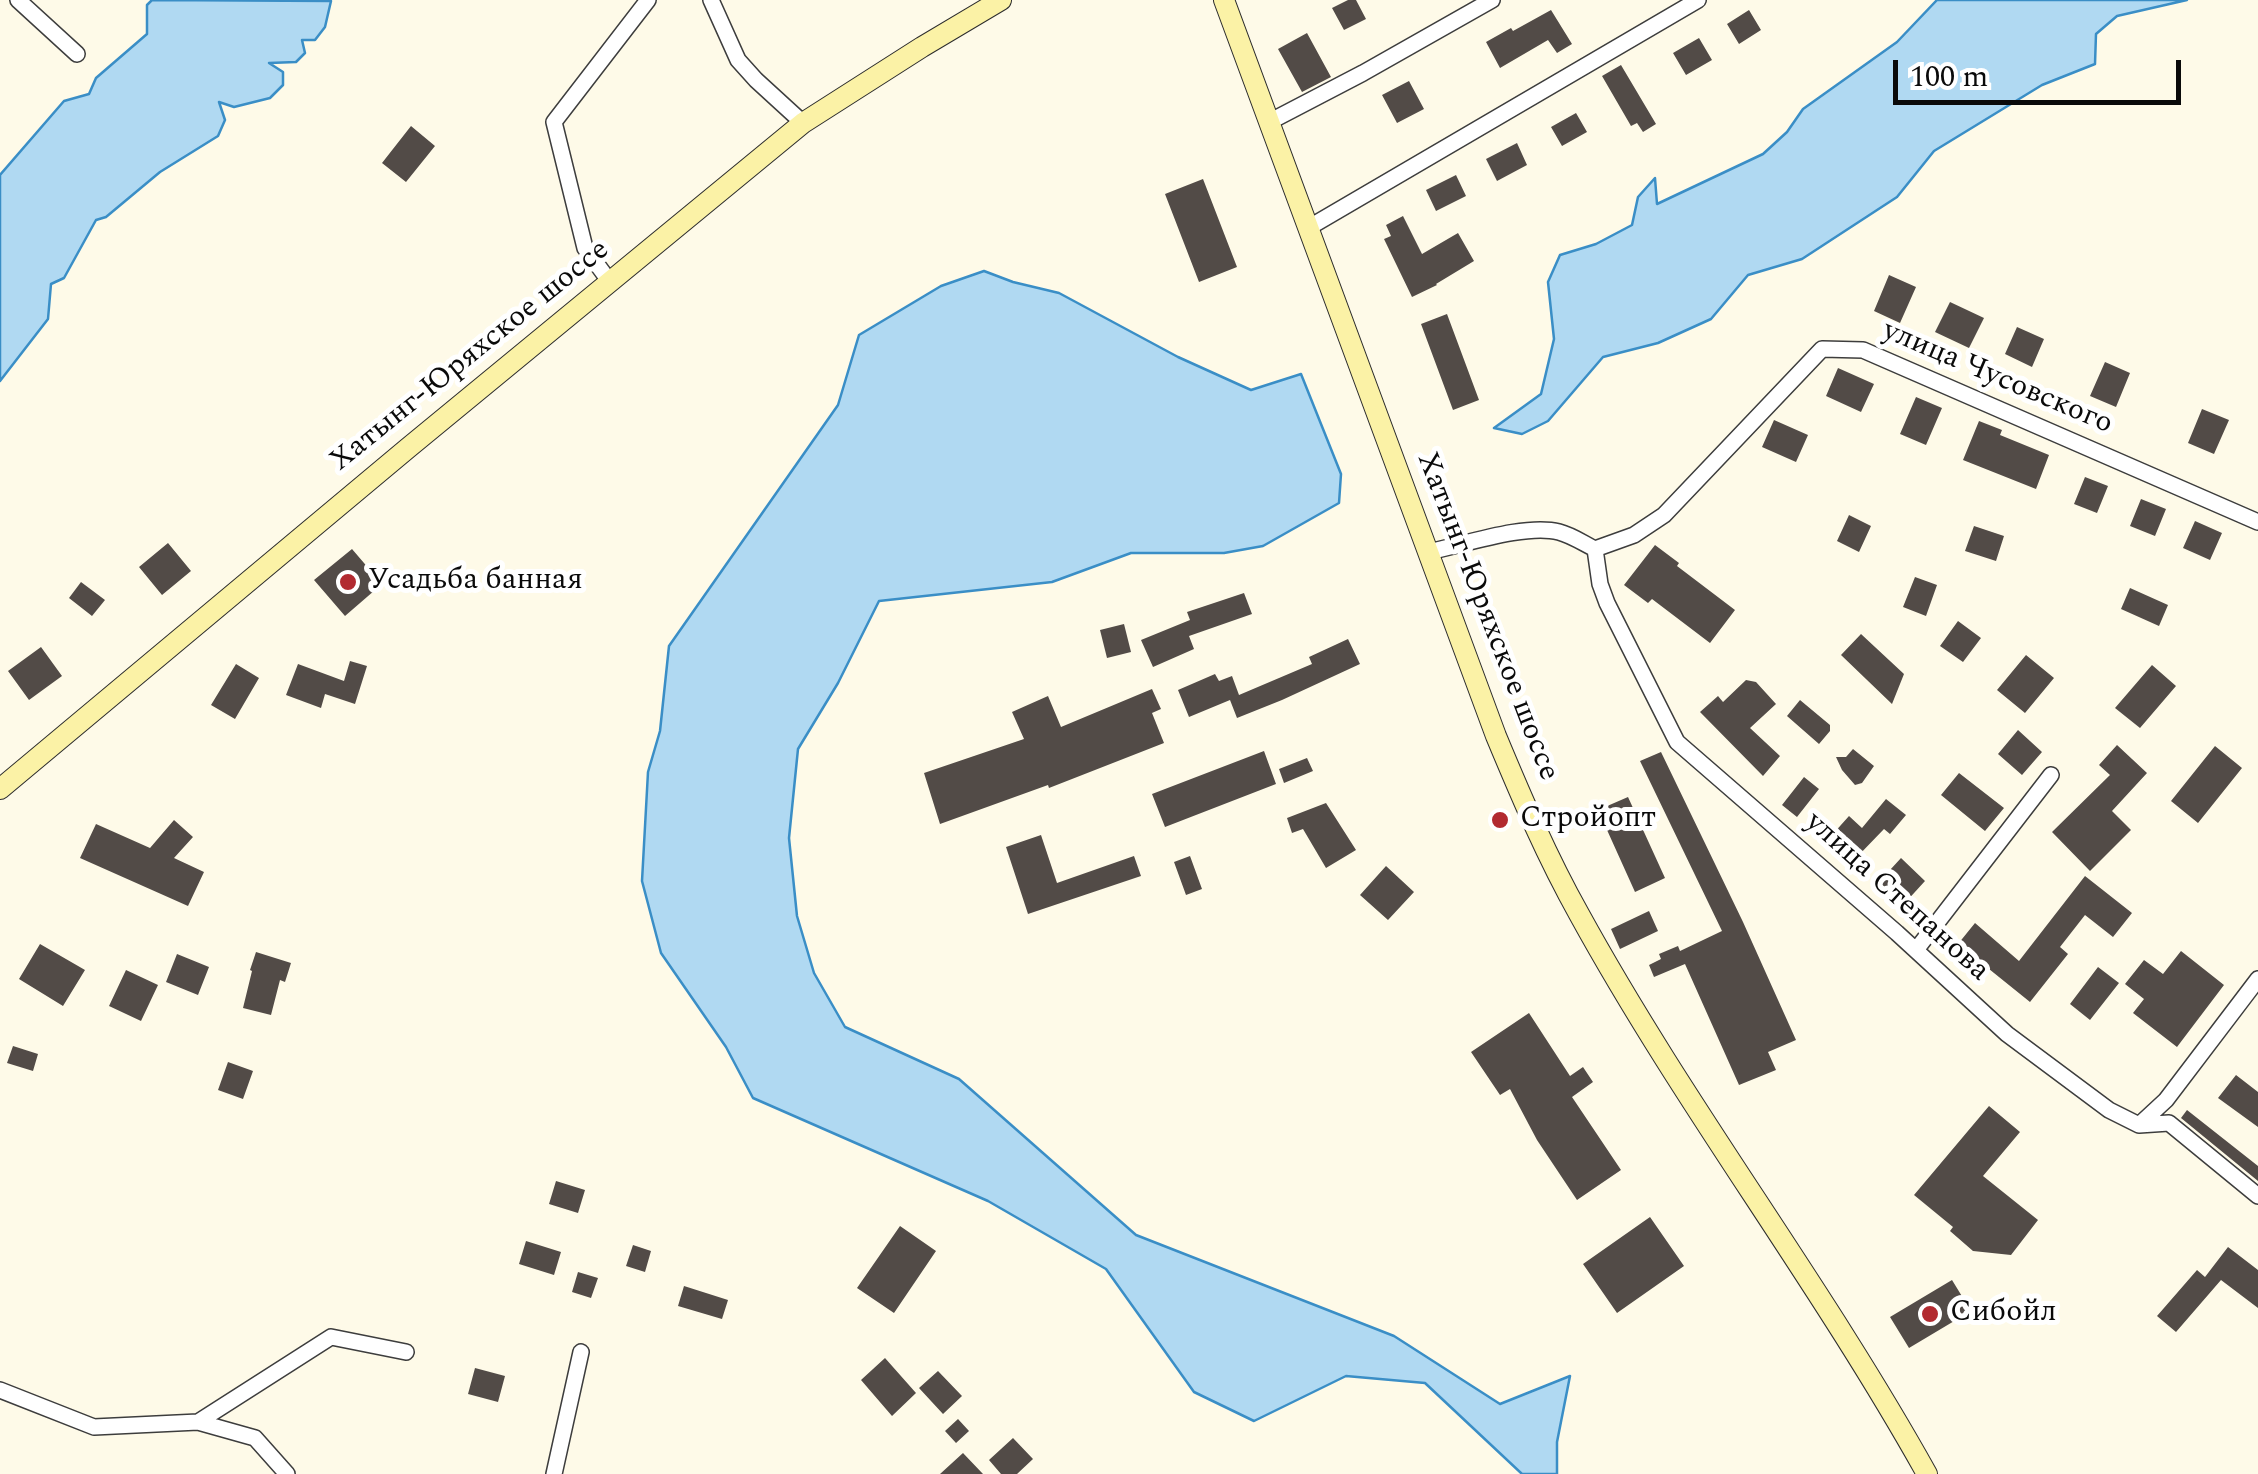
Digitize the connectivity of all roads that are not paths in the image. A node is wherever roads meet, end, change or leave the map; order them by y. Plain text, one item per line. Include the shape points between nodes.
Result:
1 (18, 0) edge
2 (648, 0) edge
3 (711, 0) edge
4 (1001, 0) edge
5 (1224, 0) edge
6 (1492, 0) edge
7 (1698, 0) edge
8 (76, 54) dead end
9 (1269, 122) junction
10 (803, 123) junction
11 (1308, 228) junction
12 (610, 282) junction
13 (2258, 522) edge
14 (1595, 549) junction
15 (1428, 552) junction
16 (2051, 775) dead end
17 (0, 790) edge
18 (1916, 950) junction
19 (2258, 979) edge
20 (2138, 1125) junction
21 (2258, 1196) edge
22 (406, 1352) dead end
23 (581, 1352) dead end
24 (0, 1390) edge
25 (198, 1422) junction
26 (287, 1474) edge
27 (554, 1474) edge
28 (1927, 1474) edge

1 - 8 street
2 - 12 street via 554,122 585,248
3 - 10 street via 738,60
4 - 10 main road, Хатынг-Юряхское шоссе
5 - 9 main road, Хатынг-Юряхское шоссе
6 - 9 street
7 - 11 street
9 - 11 main road, Хатынг-Юряхское шоссе
10 - 12 main road, Хатынг-Юряхское шоссе
11 - 15 main road, Хатынг-Юряхское шоссе
12 - 17 main road, Хатынг-Юряхское шоссе
13 - 14 street, улица Чусовского via 1863,350 1822,349 1664,515
14 - 15 street via 1542,530
14 - 18 street, улица Степанова via 1607,603 1677,742
15 - 28 main road, Хатынг-Юряхское шоссе via 1519,791 1579,914
16 - 18 street
18 - 20 street, улица Степанова via 2007,1034
19 - 20 street via 2166,1100
20 - 21 street, улица Степанова via 2169,1124
22 - 25 street via 331,1336
23 - 27 street
24 - 25 street via 94,1427
25 - 26 street via 255,1438

